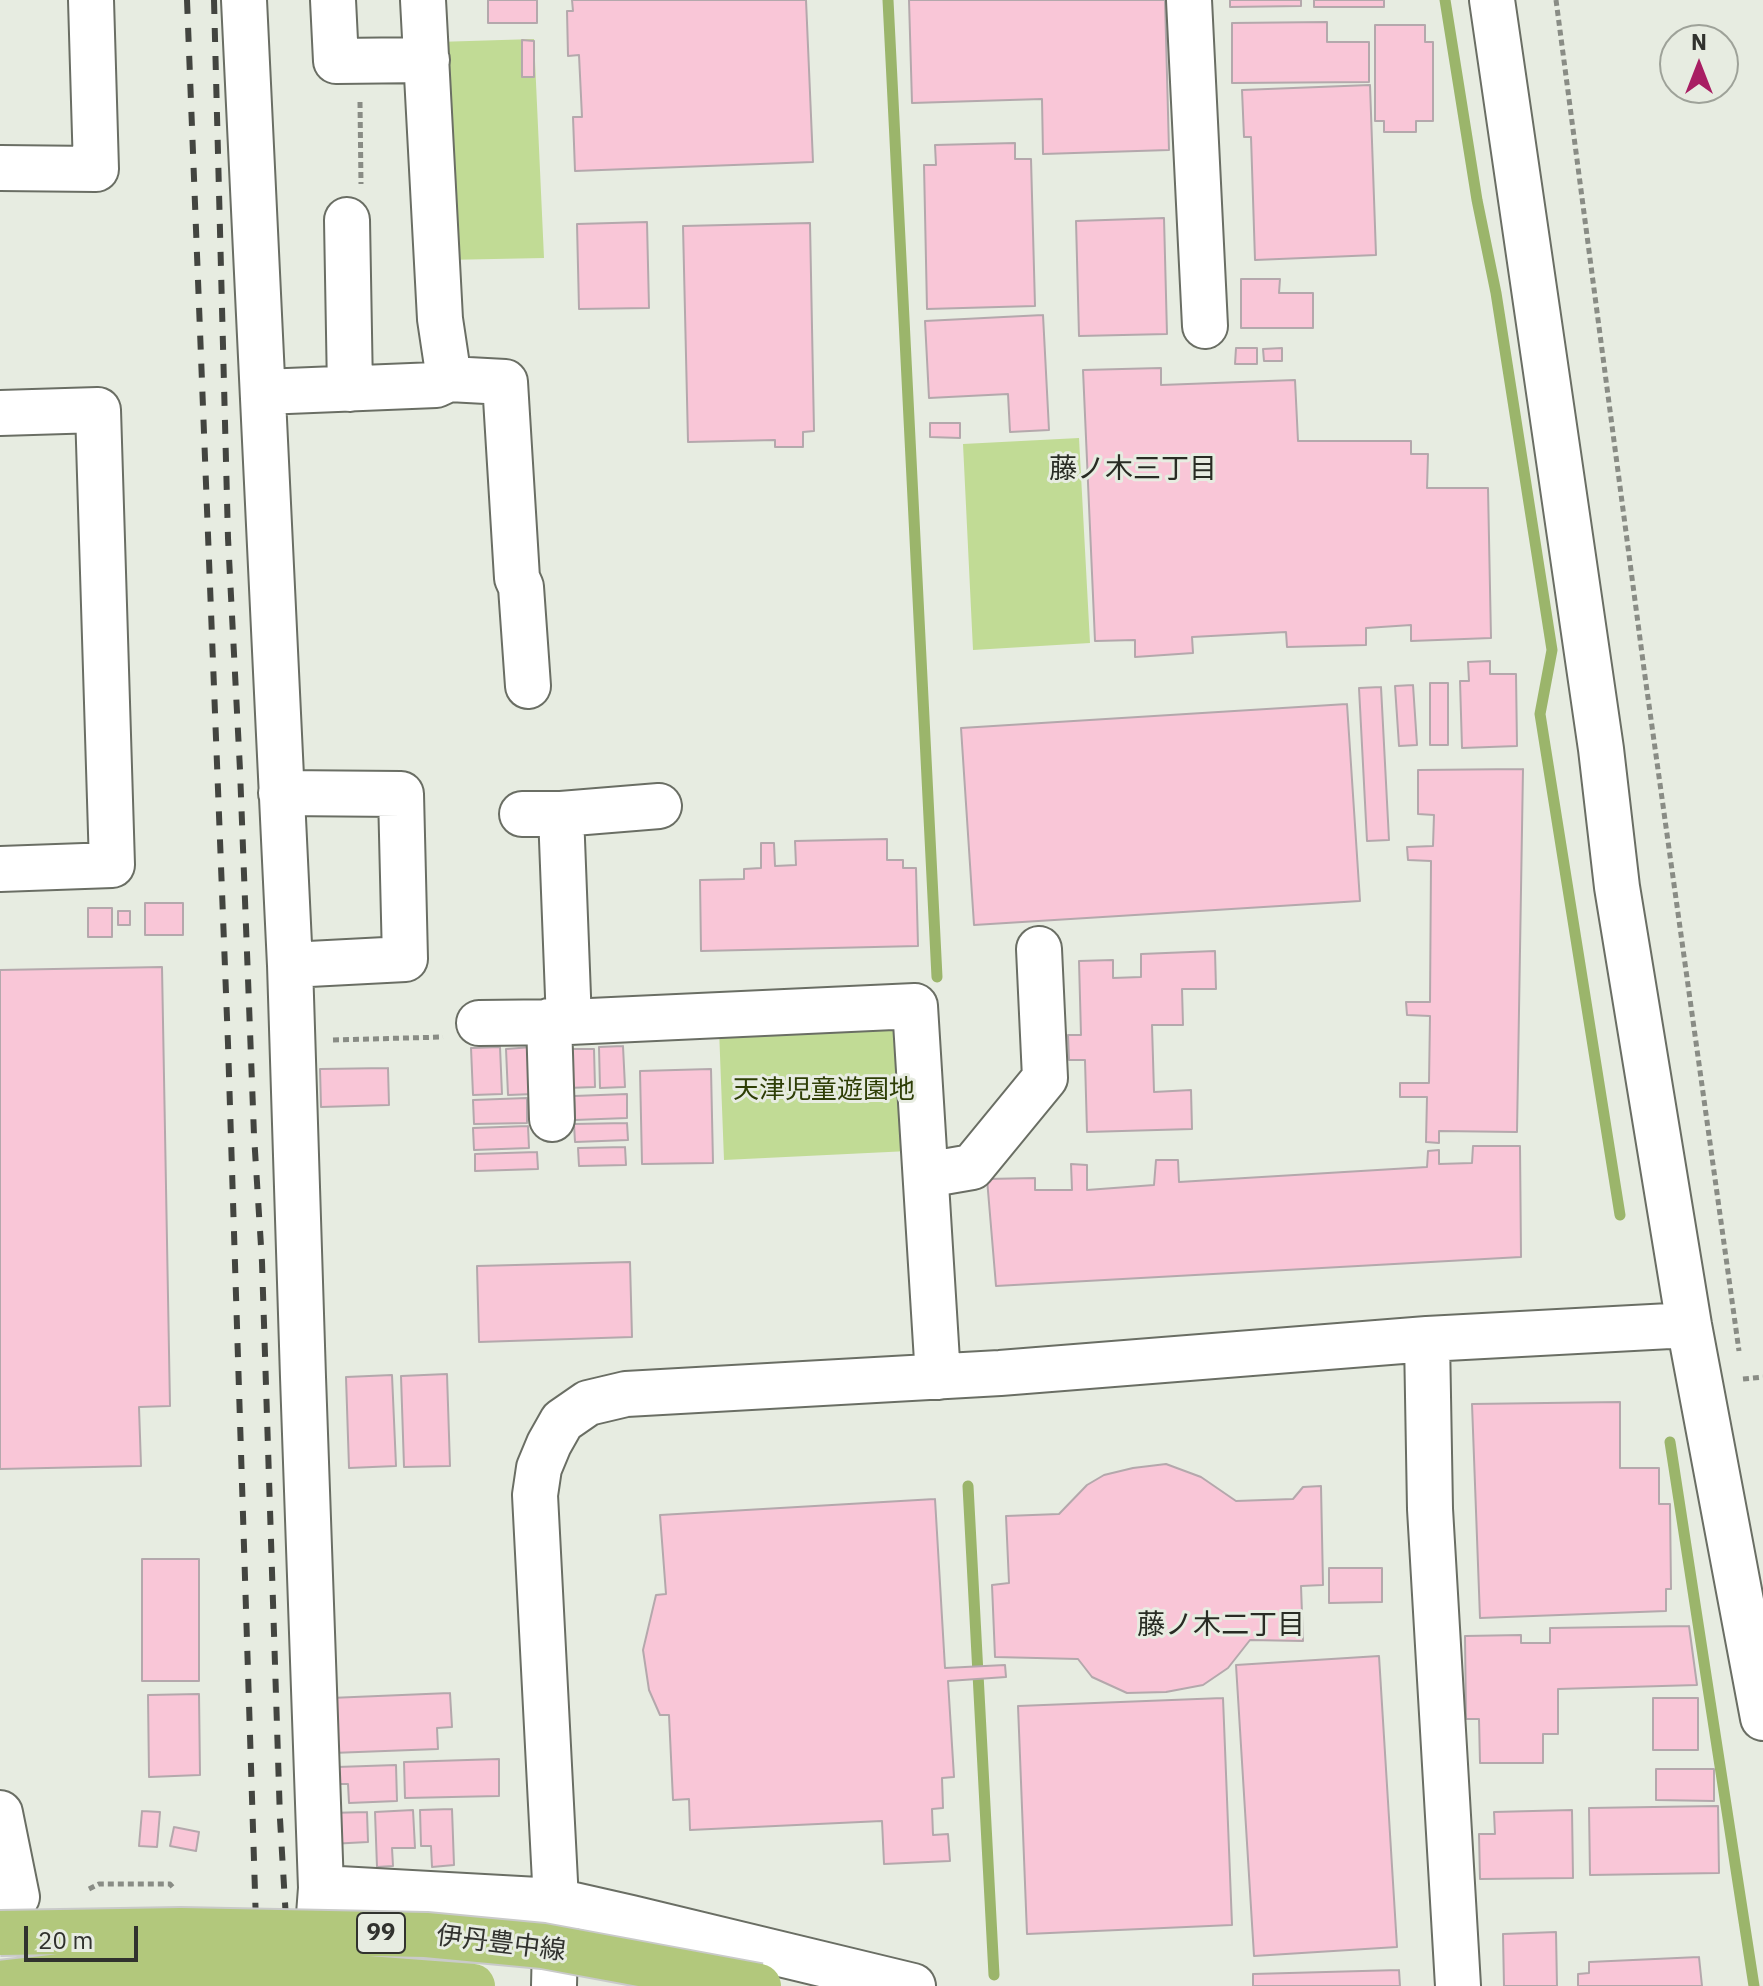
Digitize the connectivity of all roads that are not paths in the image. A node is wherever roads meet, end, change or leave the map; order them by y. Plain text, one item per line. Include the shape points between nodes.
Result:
1 (91, 0) edge
2 (244, 0) edge
3 (333, 0) edge
4 (423, 0) edge
5 (1189, 0) edge
6 (1492, 0) edge
7 (427, 60) junction
8 (0, 168) edge
9 (347, 220) road end
10 (1205, 326) dead end
11 (449, 379) junction
12 (350, 389) junction
13 (263, 392) junction
14 (0, 413) edge
15 (528, 686) dead end
16 (281, 793) junction
17 (659, 806) dead end
18 (0, 869) edge
19 (1039, 949) dead end
20 (290, 965) junction
21 (559, 1022) junction
22 (479, 1023) road end
23 (552, 1119) dead end
24 (926, 1175) junction
25 (1689, 1325) junction
26 (1427, 1339) junction
27 (938, 1377) junction
28 (1763, 1718) edge
29 (0, 1813) edge
30 (321, 1888) junction
31 (0, 1897) edge
32 (556, 1901) junction
33 (0, 1933) edge
34 (0, 1983) edge
35 (326, 1986) edge
36 (473, 1986) edge
37 (554, 1986) edge
38 (759, 1986) edge
39 (913, 1986) edge
40 (1458, 1986) edge

1 - 8 street via 96,169
2 - 13 street
3 - 7 street via 336,61
4 - 7 street
5 - 10 street
6 - 25 street via 1617,887
7 - 11 street via 440,319
9 - 12 street
11 - 12 street via 436,385
11 - 15 street via 505,382
12 - 13 street
13 - 16 street
14 - 18 street via 98,410 112,865
16 - 20 street
16 - 20 street via 401,794 405,959
17 - 21 street via 541,814
19 - 24 street via 1045,1078 972,1167
20 - 30 street
21 - 22 street
21 - 23 street
21 - 24 street via 915,1006
24 - 27 street
25 - 26 street
25 - 28 street
26 - 27 street
26 - 40 street via 1430,1509
27 - 32 street via 626,1394 588,1403 562,1421 539,1468 535,1495
29 - 31 street via 17,1897
30 - 32 street
30 - 35 street via 316,1947
32 - 37 street
32 - 39 street
33 - 38 main road, 伊丹豊中線 / 99, bridge via 426,1935 543,1946
34 - 36 main road, 伊丹豊中線 / 99, bridge via 86,1973 301,1973

